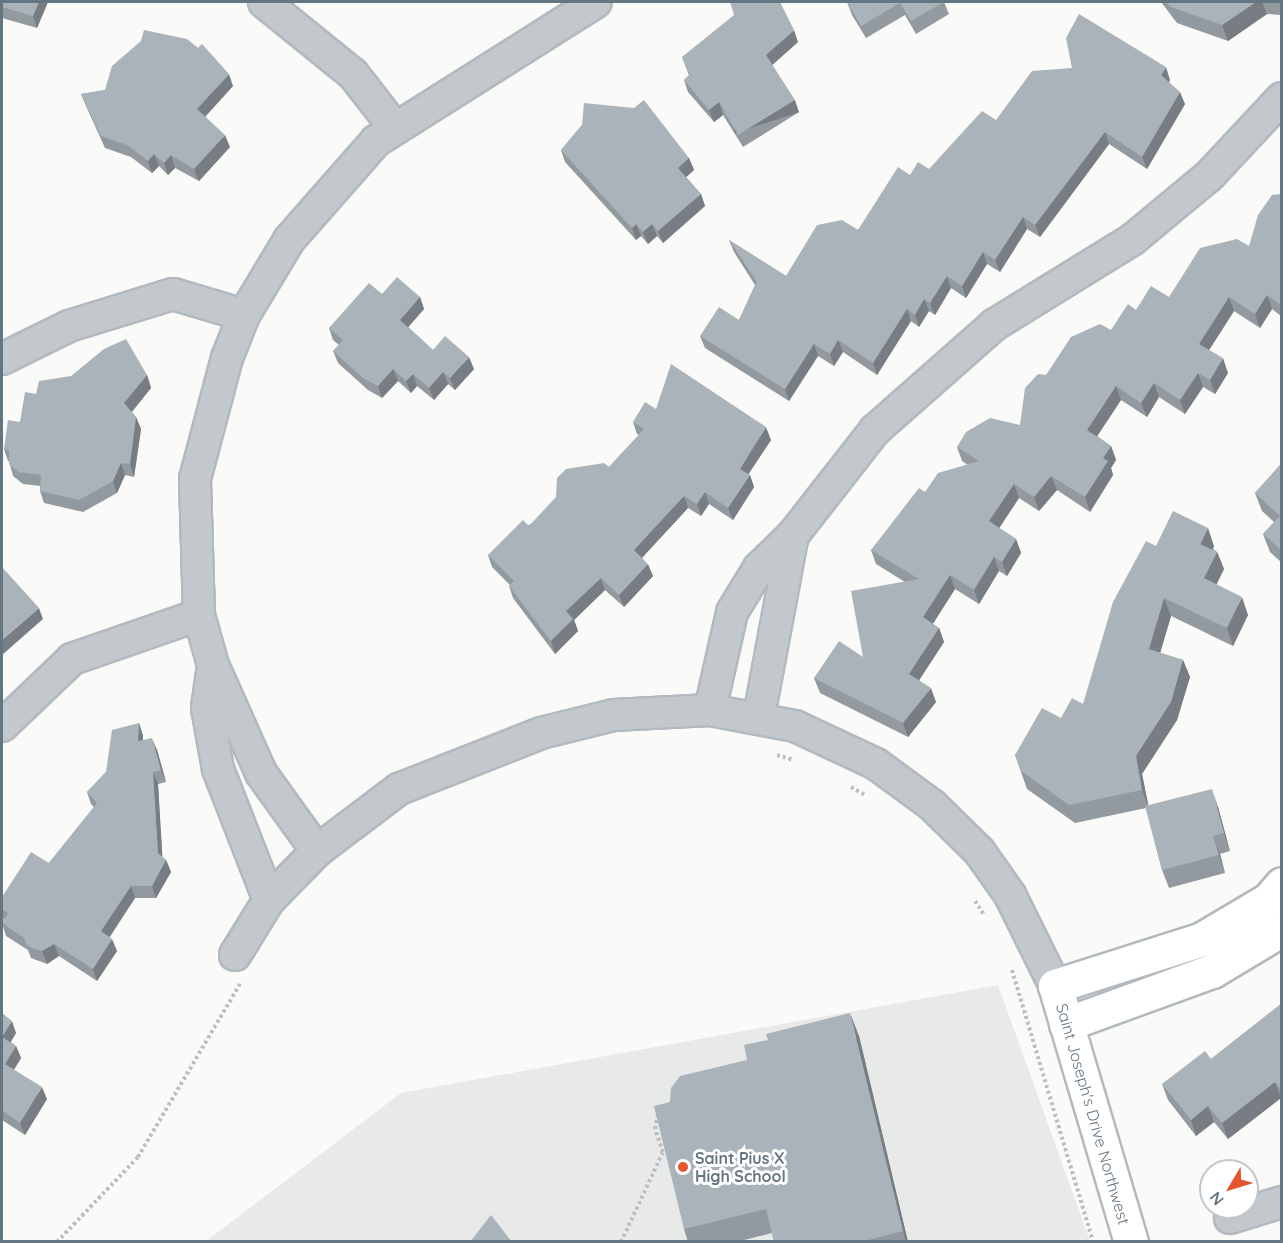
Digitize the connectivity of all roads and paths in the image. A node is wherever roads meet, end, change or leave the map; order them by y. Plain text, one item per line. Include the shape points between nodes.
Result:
1 (264, 2) edge
2 (596, 2) edge
3 (1281, 98) edge
4 (395, 128) junction
5 (244, 315) junction
6 (2, 359) edge
7 (793, 535) junction
8 (199, 615) junction
9 (213, 665) junction
10 (710, 710) junction
11 (759, 716) junction
12 (2, 726) edge
13 (770, 753) dead end
14 (804, 764) dead end
15 (845, 784) dead end
16 (875, 801) dead end
17 (317, 851) junction
18 (1281, 884) edge
19 (969, 891) dead end
20 (269, 900) junction
21 (986, 918) dead end
22 (1281, 929) edge
23 (1006, 958) dead end
24 (241, 963) joint
25 (1055, 986) junction
26 (1066, 1024) junction
27 (665, 1105) edge
28 (1281, 1202) edge
29 (1259, 1209) edge
30 (57, 1242) edge
31 (621, 1242) edge
32 (1093, 1242) edge
33 (1131, 1242) edge

1 - 4 street via 353,74
2 - 4 street
3 - 7 street via 1209,176 1133,239 994,325 875,430
4 - 5 street via 376,141 289,240
5 - 6 street via 173,294 69,326
5 - 8 street via 226,358 195,479
7 - 10 street via 759,568 732,612
7 - 11 street
8 - 9 street
8 - 12 street via 72,659
9 - 17 street via 265,781
9 - 20 street via 207,708 218,769
10 - 11 street
10 - 17 street via 614,715 542,733 399,789
11 - 25 street via 795,726 876,764 932,805 979,851 1010,895
13 - 14 path
15 - 16 path
17 - 20 street
18 - 25 street via 1268,900 1203,939
19 - 21 path
20 - 24 street
22 - 26 street via 1212,971
23 - 32 path
24 - 30 path via 174,1104 138,1157
25 - 26 street, Saint Joseph's Drive Northwest
26 - 33 street, Saint Joseph's Drive Northwest
27 - 31 path via 655,1129 663,1152
28 - 29 street

